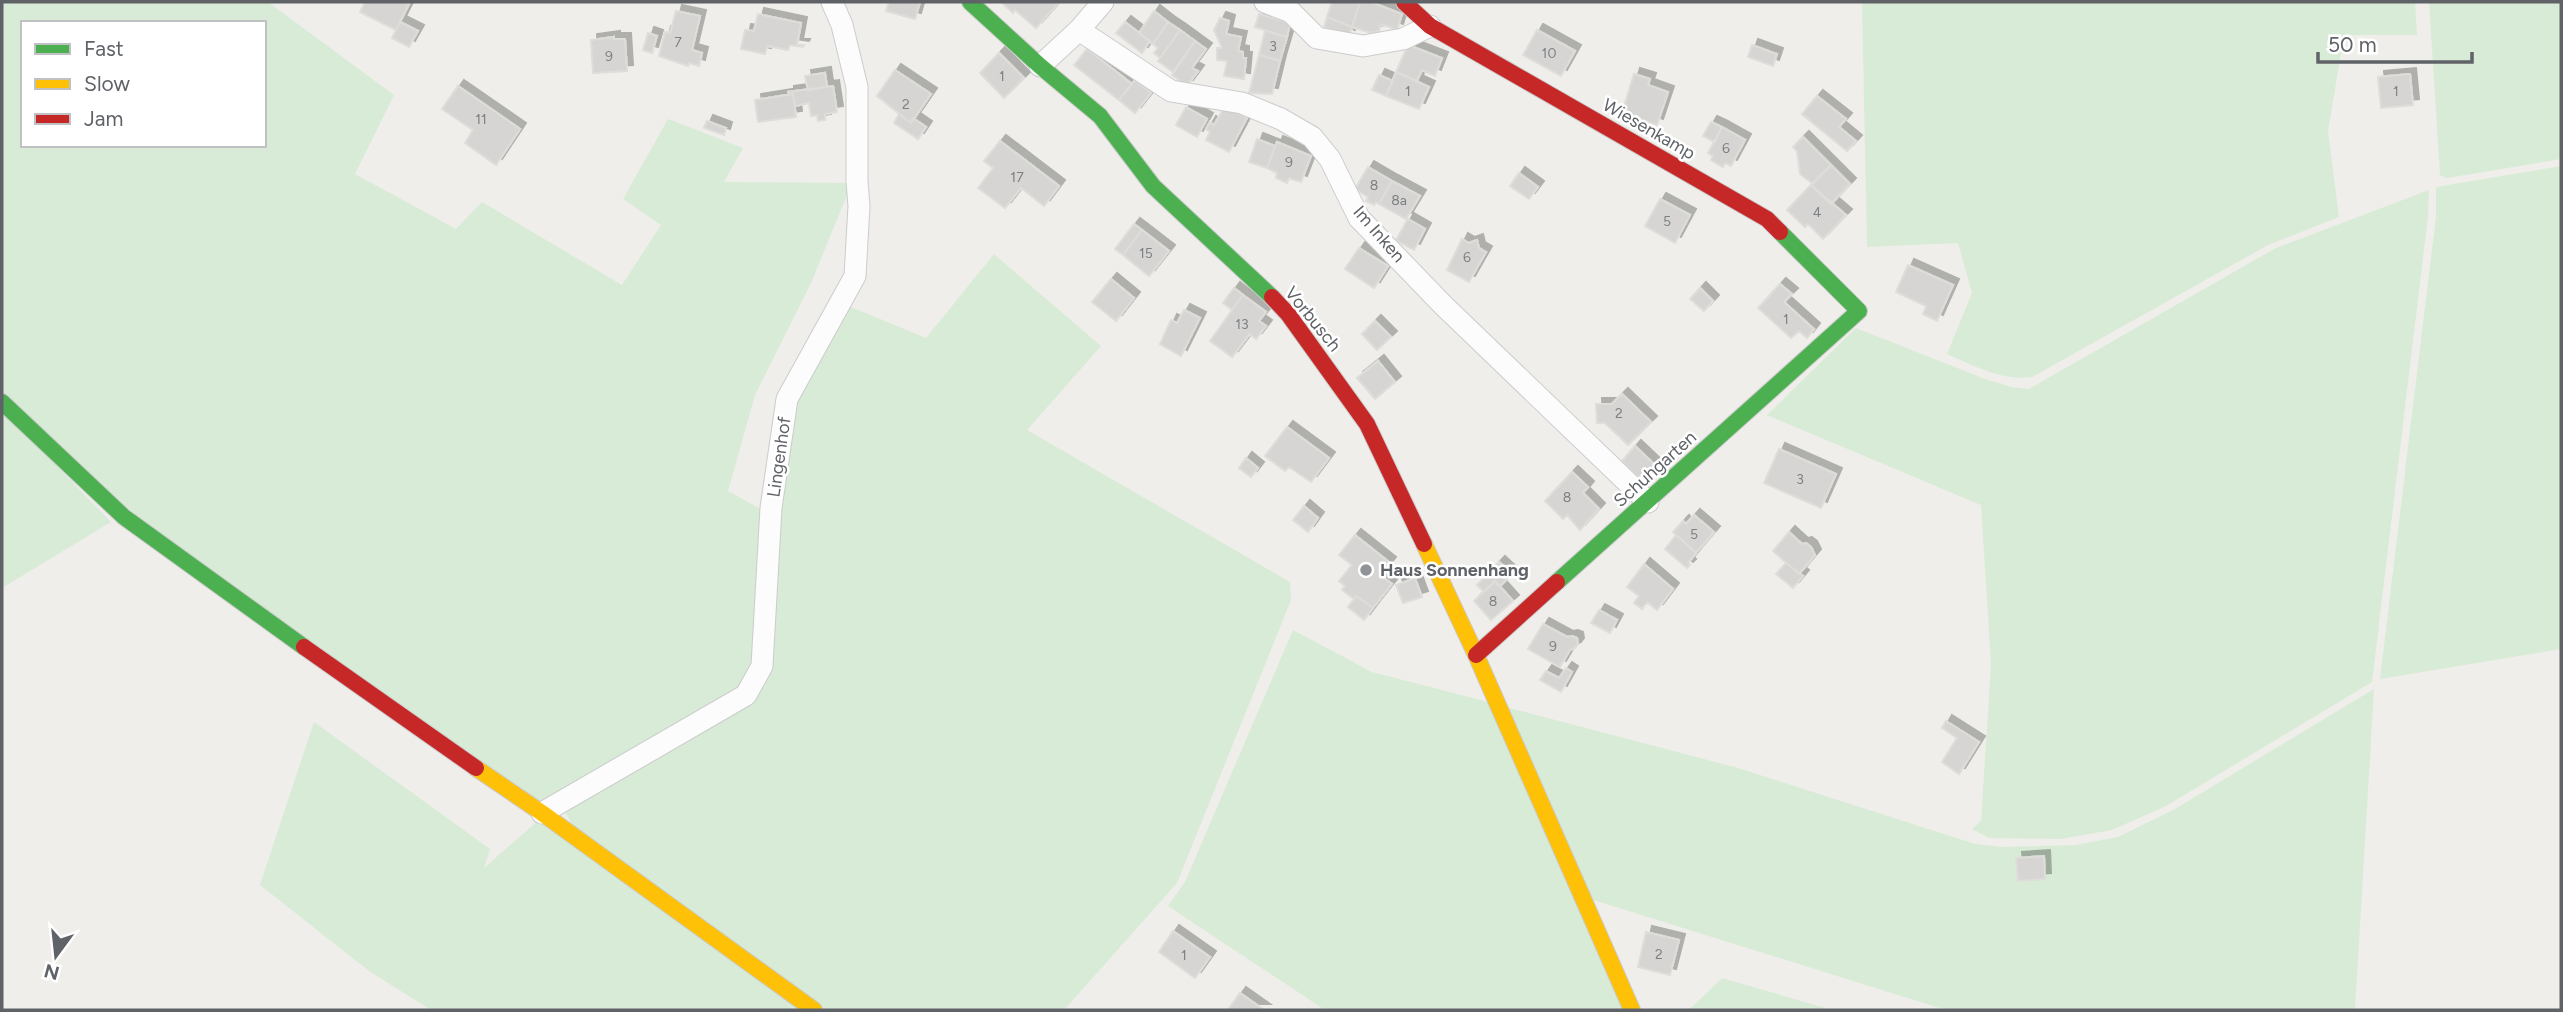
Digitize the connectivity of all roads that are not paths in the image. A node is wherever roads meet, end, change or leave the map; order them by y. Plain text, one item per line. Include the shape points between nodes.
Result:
1 (832, 2) edge
2 (970, 2) edge
3 (1103, 2) edge
4 (1265, 2) edge
5 (1404, 2) edge
6 (1430, 26) junction
7 (1079, 30) junction
8 (1040, 66) junction
9 (1858, 311) joint
10 (2, 402) edge
11 (1648, 502) junction
12 (1476, 655) junction
13 (542, 813) junction
14 (814, 1010) edge
15 (1632, 1010) edge

1 - 13 street, Lingenhof via 857,87 855,276 787,399 771,508 762,666 746,695
2 - 8 street, Vorbusch
3 - 7 street
4 - 6 street via 1292,12 1317,38 1363,46 1404,38
5 - 6 street, Wiesenkamp
6 - 9 street, Wiesenkamp via 1767,219
7 - 8 street
7 - 11 street, Im Inken via 1171,91 1242,103 1312,137 1330,159 1359,218
8 - 12 street, Vorbusch via 1100,116 1153,186 1300,327 1367,424
9 - 11 street, Schuhgarten
10 - 13 street via 124,517 166,549
11 - 12 street, Schuhgarten
12 - 15 street, Vorbusch
13 - 14 street

